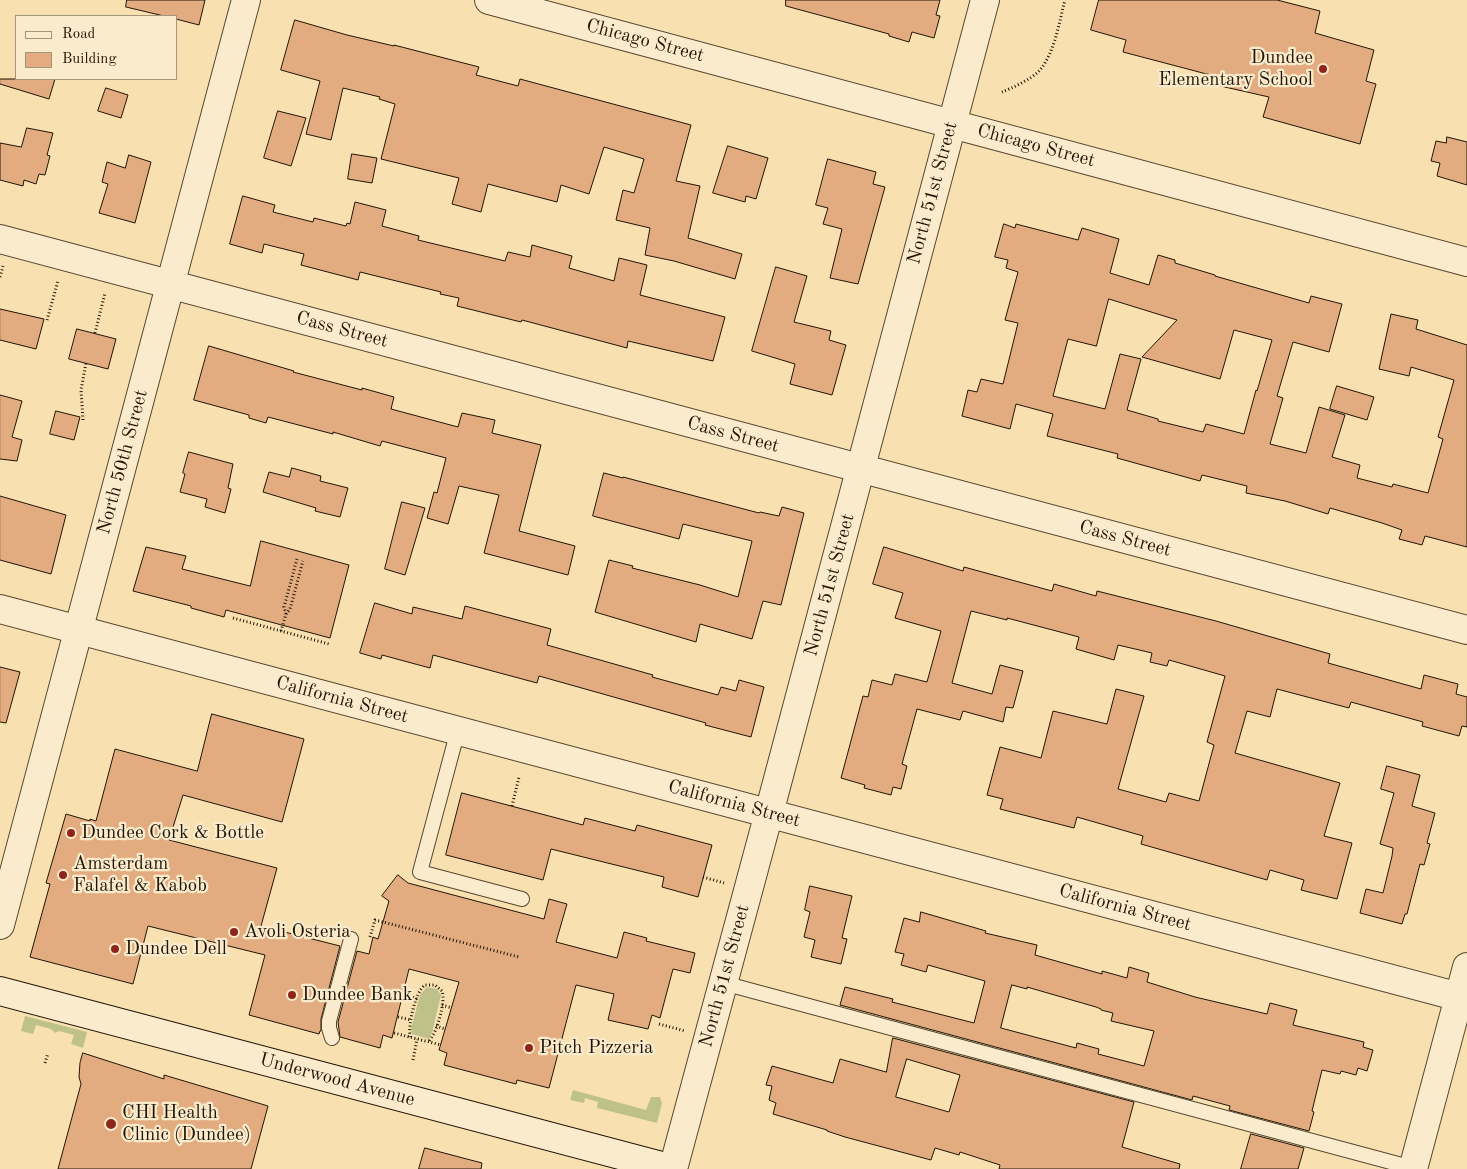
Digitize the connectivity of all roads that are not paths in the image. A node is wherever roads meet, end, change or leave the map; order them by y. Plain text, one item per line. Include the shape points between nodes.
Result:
1 (246, 0) edge
2 (489, 0) edge
3 (985, 0) edge
4 (952, 123) junction
5 (0, 239) edge
6 (1467, 262) edge
7 (170, 284) junction
8 (861, 468) junction
9 (0, 609) edge
10 (78, 630) junction
11 (1467, 630) edge
12 (458, 730) junction
13 (769, 813) junction
14 (522, 899) dead end
15 (0, 925) edge
16 (350, 939) dead end
17 (1467, 967) edge
18 (723, 983) junction
19 (0, 991) edge
20 (1463, 998) edge
21 (332, 1038) dead end
22 (673, 1169) edge
23 (1413, 1169) edge

1 - 7 street, North 50th Street
2 - 4 street, Chicago Street
3 - 4 street, North 51st Street
4 - 6 street, Chicago Street
4 - 8 street, North 51st Street
5 - 7 street, Cass Street
7 - 8 street, Cass Street
7 - 10 street, North 50th Street
8 - 11 street, Cass Street
8 - 13 street, North 51st Street
9 - 10 street, California Street
10 - 12 street, California Street
10 - 15 street, North 50th Street
12 - 13 street, California Street
12 - 14 lane via 420,872
13 - 18 street, North 51st Street
13 - 20 street, California Street
16 - 21 lane via 329,1020
17 - 20 street
18 - 22 street, North 51st Street
18 - 23 lane
19 - 22 street, Underwood Avenue
20 - 23 street

